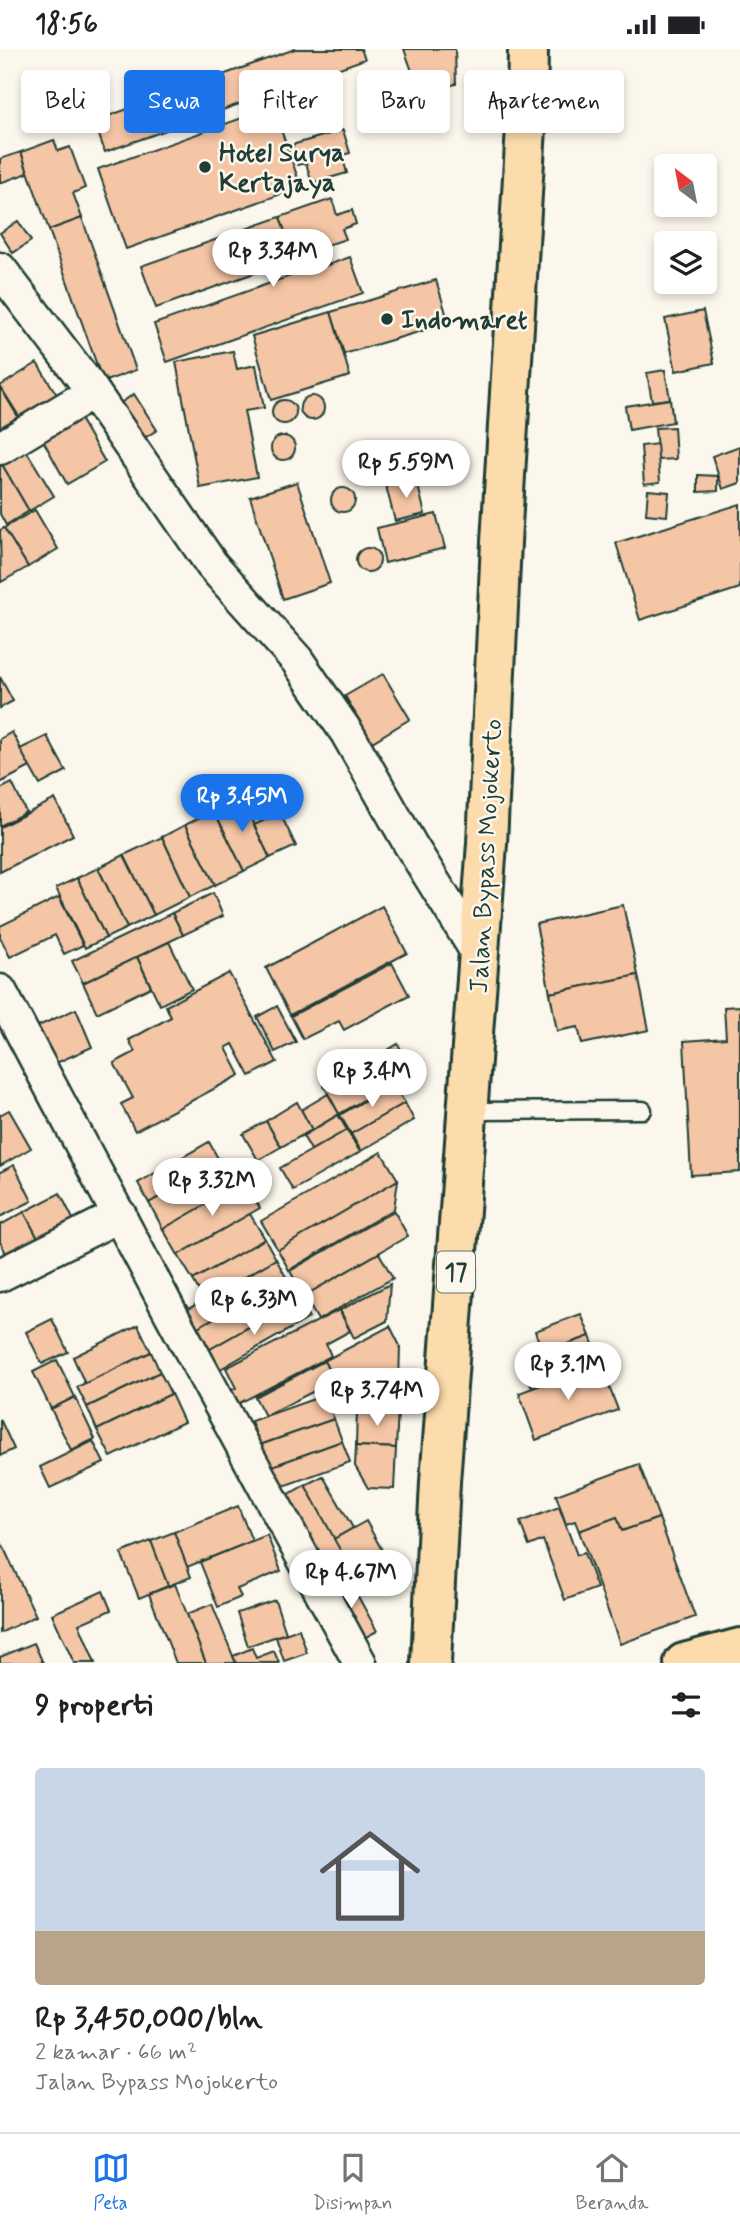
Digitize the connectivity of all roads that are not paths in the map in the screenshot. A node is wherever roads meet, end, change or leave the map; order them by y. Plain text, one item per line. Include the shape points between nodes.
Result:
1 (528, 49) edge
2 (0, 269) edge
3 (75, 403) dead end
4 (0, 448) edge
5 (479, 955) junction
6 (0, 991) edge
7 (643, 1110) dead end
8 (469, 1111) junction
9 (120, 1216) junction
10 (0, 1275) edge
11 (740, 1648) edge
12 (360, 1663) edge
13 (431, 1663) edge
14 (684, 1663) edge

1 - 5 highway, Jalan Bypass Mojokerto / 17
2 - 5 street via 89,386 212,565 297,660 347,733
3 - 4 street
5 - 8 highway, Jalan Bypass Mojokerto / 17
6 - 9 street
7 - 8 lane
8 - 13 highway, Jalan Bypass Mojokerto / 17
9 - 10 street
9 - 12 street
11 - 14 highway

